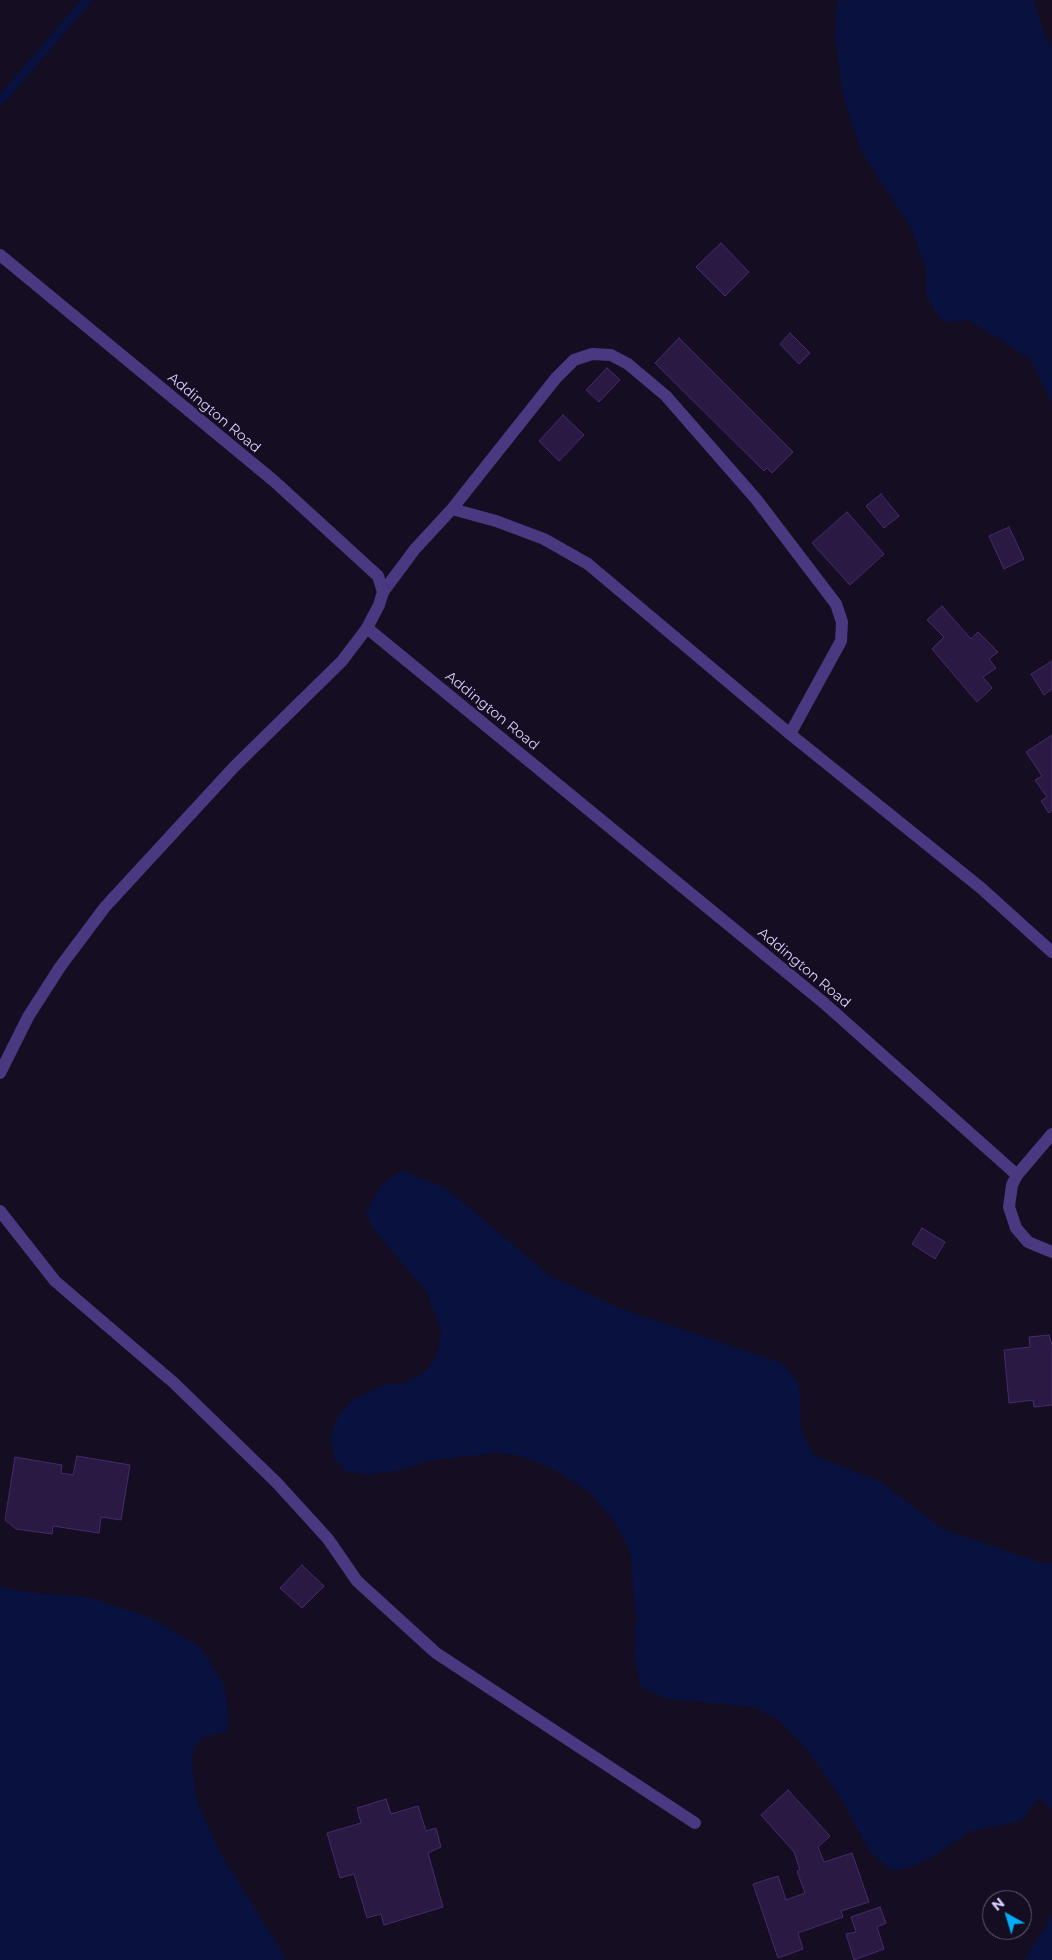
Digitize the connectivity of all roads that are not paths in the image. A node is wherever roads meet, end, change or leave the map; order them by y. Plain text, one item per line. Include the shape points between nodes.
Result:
1 (0, 255) edge
2 (452, 509) junction
3 (383, 592) junction
4 (367, 628) junction
5 (790, 734) junction
6 (1052, 952) edge
7 (0, 1073) edge
8 (1052, 1134) edge
9 (1017, 1175) junction
10 (0, 1212) edge
11 (1052, 1252) edge
12 (695, 1823) dead end

1 - 3 street, Addington Road via 274,482 378,576
2 - 3 street via 415,549
2 - 5 street via 544,539 588,564
2 - 5 street via 556,378 574,360 592,354 611,356 628,364 666,396 749,492 836,604 842,622 840,642
3 - 4 street
4 - 7 street via 342,661 234,767 105,908 33,1009
4 - 9 street, Addington Road via 824,1003
5 - 6 street via 981,888
8 - 9 street
9 - 11 street via 1012,1184 1009,1207 1016,1228 1028,1242
10 - 12 street via 55,1282 174,1383 328,1539 357,1581 436,1653

